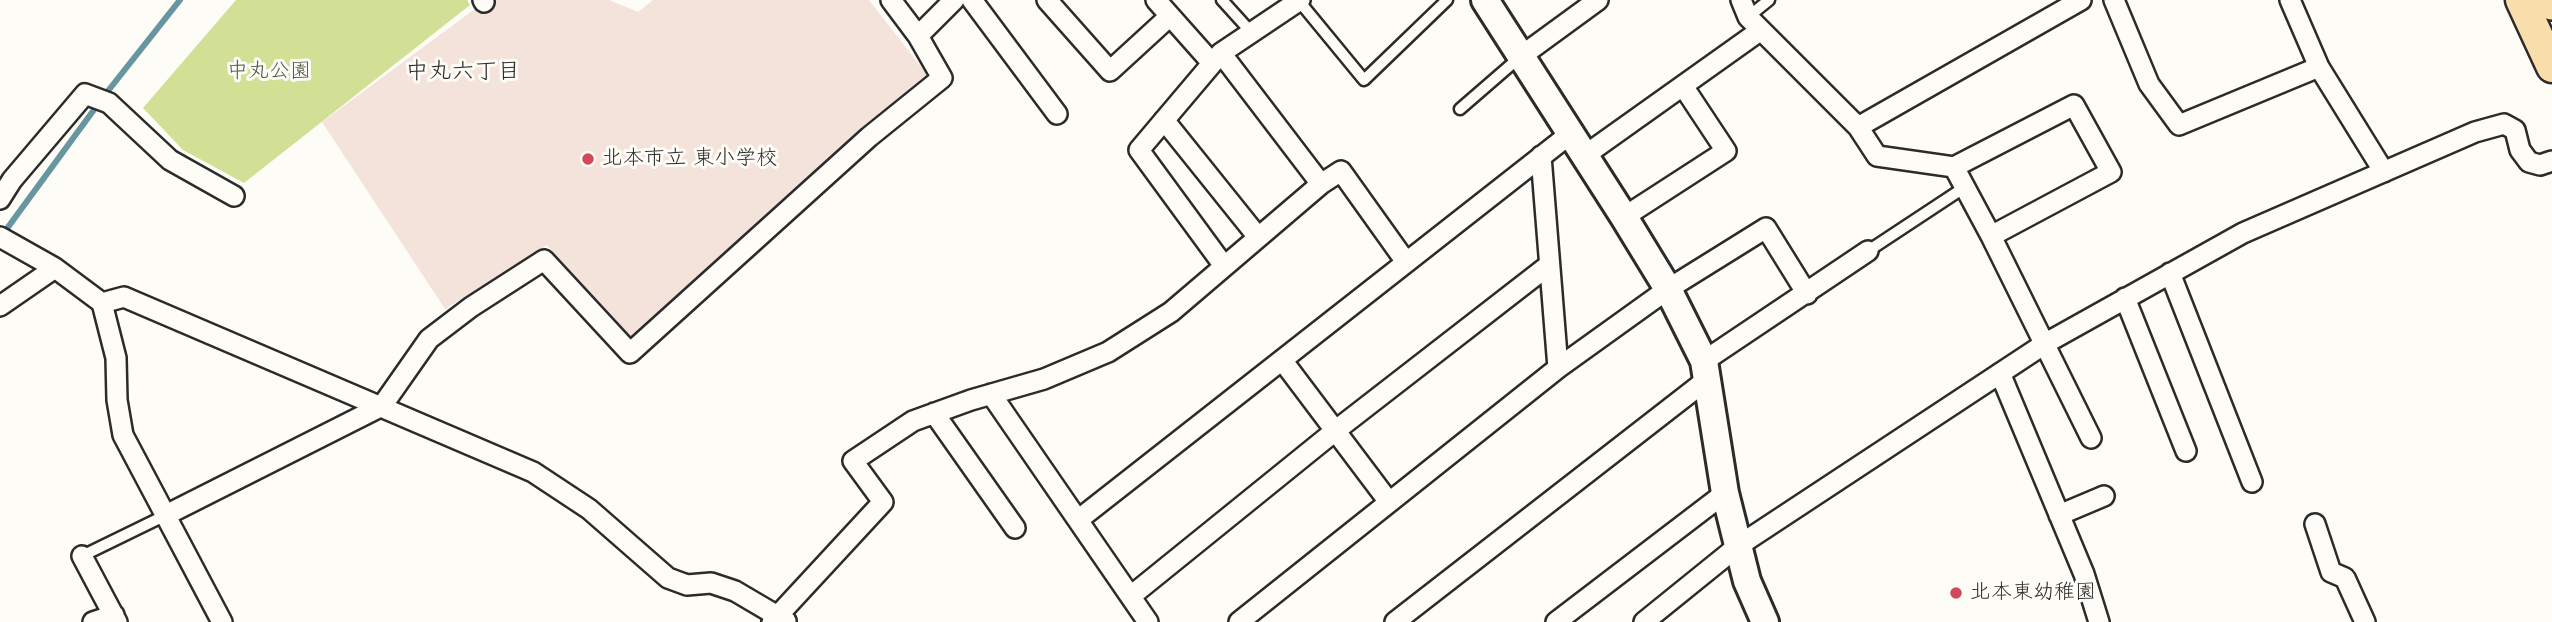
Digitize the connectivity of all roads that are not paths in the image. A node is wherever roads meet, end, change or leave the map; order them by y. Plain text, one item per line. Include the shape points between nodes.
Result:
1 (891, 0) edge
2 (954, 0) edge
3 (972, 0) edge
4 (1047, 0) edge
5 (1156, 0) edge
6 (1222, 0) edge
7 (1447, 0) edge
8 (1485, 0) edge
9 (1598, 0) edge
10 (1769, 0) edge
11 (2081, 0) edge
12 (2114, 0) edge
13 (2290, 0) edge
14 (2521, 0) edge
15 (1299, 1) edge
16 (1170, 16) junction
17 (1750, 16) edge
18 (1251, 32) junction
19 (918, 36) junction
20 (1520, 57) junction
21 (1216, 58) junction
22 (2319, 67) junction
23 (2552, 67) edge
24 (1683, 86) junction
25 (1460, 109) dead end
26 (1057, 114) dead end
27 (1164, 120) junction
28 (1858, 127) junction
29 (1570, 134) junction
30 (1541, 156) junction
31 (1584, 156) junction
32 (2552, 161) edge
33 (1954, 167) junction
34 (2384, 172) junction
35 (1321, 184) junction
36 (1965, 186) junction
37 (234, 196) dead end
38 (0, 199) edge
39 (1624, 217) junction
40 (3, 236) edge
41 (1991, 236) junction
42 (1258, 237) junction
43 (1868, 251) joint
44 (1406, 262) junction
45 (1549, 265) junction
46 (1224, 266) junction
47 (55, 268) junction
48 (2170, 273) junction
49 (1668, 289) junction
50 (1807, 294) junction
51 (2125, 298) junction
52 (102, 303) junction
53 (0, 306) edge
54 (2046, 343) junction
55 (1282, 360) junction
56 (1558, 368) junction
57 (1706, 369) junction
58 (2000, 373) junction
59 (991, 394) junction
60 (382, 406) junction
61 (934, 413) junction
62 (1335, 431) junction
63 (2091, 438) dead end
64 (2186, 451) dead end
65 (2252, 482) dead end
66 (1725, 493) junction
67 (2104, 496) dead end
68 (1389, 502) junction
69 (2059, 515) junction
70 (164, 516) junction
71 (1078, 520) junction
72 (2315, 524) dead end
73 (1015, 528) dead end
74 (1738, 546) junction
75 (82, 556) joint
76 (1131, 596) junction
77 (115, 618) edge
78 (779, 621) edge
79 (93, 622) edge
80 (222, 622) edge
81 (1148, 622) edge
82 (1239, 622) edge
83 (1395, 622) edge
84 (1556, 622) edge
85 (1644, 622) edge
86 (1765, 622) edge
87 (2099, 622) edge
88 (2365, 622) edge

1 - 19 street
2 - 19 street
3 - 26 street
4 - 16 street via 1110,71
5 - 16 street
6 - 18 lane
7 - 15 lane via 1364,80
8 - 20 street
9 - 20 street
10 - 17 lane
11 - 28 street
12 - 22 street via 2149,85 2179,125
13 - 22 street
14 - 23 main road
15 - 18 street
16 - 21 street
17 - 24 street
17 - 28 street
18 - 21 street
19 - 60 street via 942,78 869,137 630,354 544,260 429,339
20 - 25 lane
20 - 29 street
21 - 27 street
21 - 35 street
22 - 34 street
24 - 31 street
24 - 39 street via 1727,150
27 - 42 street
27 - 46 street via 1139,150
28 - 33 street via 1877,156
29 - 30 street
29 - 31 street
30 - 44 street
30 - 45 street
31 - 39 street
32 - 34 street via 2540,166 2529,162 2515,130 2504,124
33 - 36 street
33 - 41 street via 2074,105 2111,172
34 - 48 street via 2243,233
35 - 42 street
35 - 44 street via 1341,171
36 - 41 street
36 - 43 lane
37 - 38 street via 170,160 109,103 85,93
39 - 49 street
40 - 47 street
41 - 54 street
42 - 46 street
43 - 50 street
44 - 55 street
45 - 56 street
45 - 62 street
46 - 59 street via 1171,313 1108,352 1044,379
47 - 52 street
47 - 53 street
48 - 51 street
48 - 65 street
49 - 50 street via 1766,228
49 - 56 street
49 - 57 street
50 - 57 street
51 - 54 street
51 - 64 street
52 - 60 street via 124,297
52 - 70 street via 116,358 123,435
54 - 58 street
54 - 63 street
55 - 62 street
55 - 71 street
56 - 68 street
57 - 66 street
57 - 83 street
58 - 69 street
58 - 74 street
59 - 61 street
59 - 71 street
60 - 70 street
60 - 78 street via 533,472 589,509 668,578 735,591
61 - 73 street
61 - 78 street via 913,421 853,461 883,502
62 - 68 street
62 - 76 street
66 - 74 street
66 - 84 street
67 - 69 street
68 - 82 street
69 - 87 street
70 - 75 lane
70 - 80 street
71 - 76 street
72 - 88 street via 2331,572 2345,578
74 - 85 street
74 - 86 street
75 - 77 street
76 - 81 street
77 - 79 street

